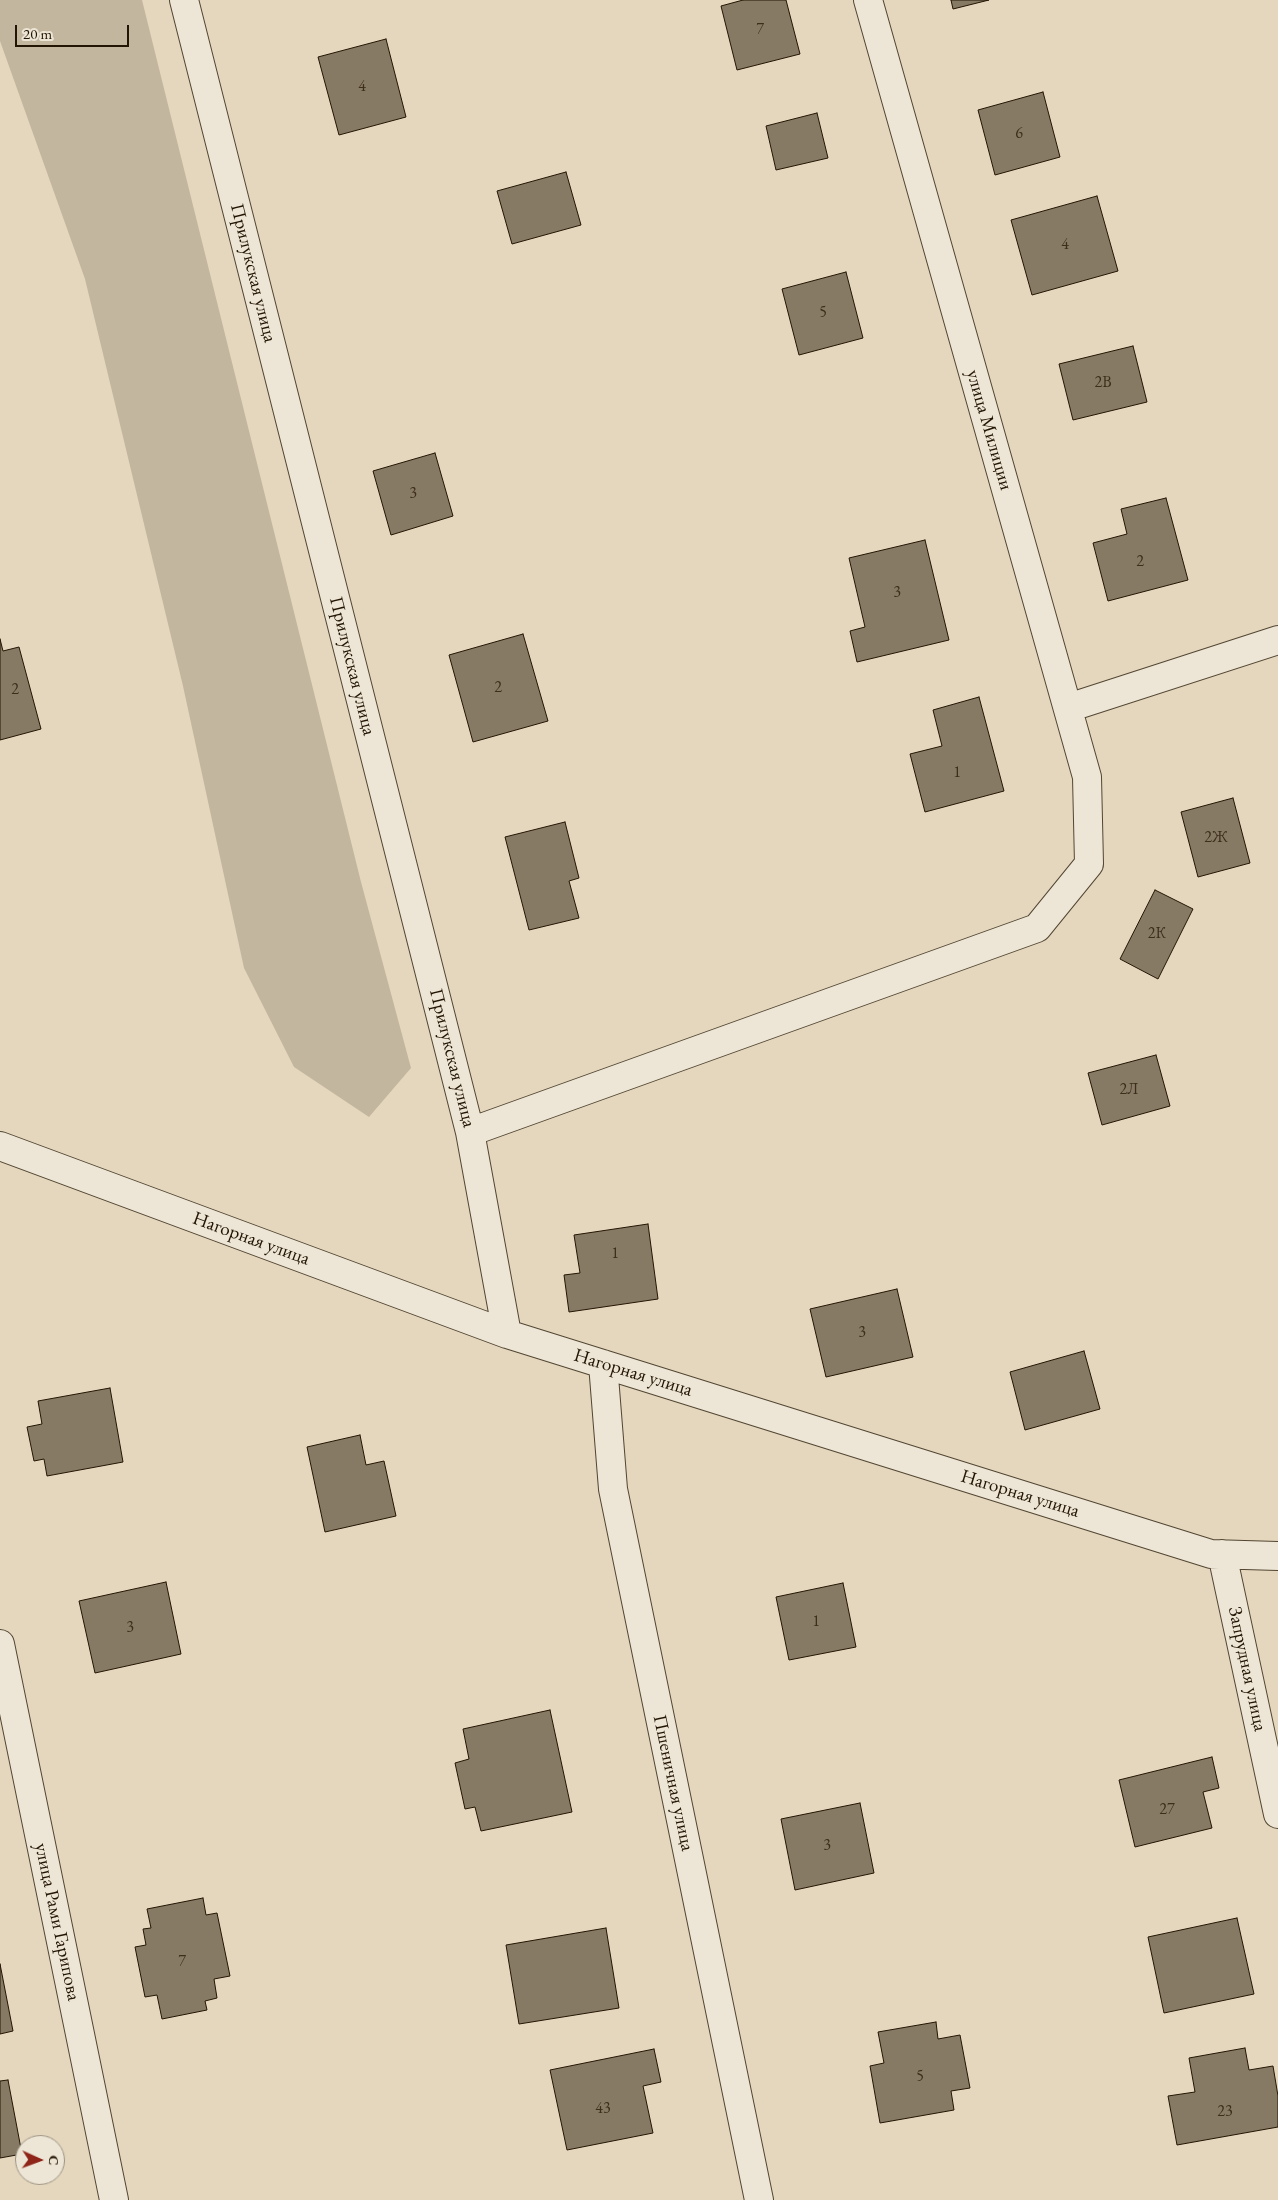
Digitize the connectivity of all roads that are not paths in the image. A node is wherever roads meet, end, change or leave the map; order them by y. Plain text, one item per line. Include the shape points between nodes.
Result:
1 (184, 0) edge
2 (868, 0) edge
3 (1278, 640) edge
4 (1068, 708) junction
5 (470, 1132) junction
6 (0, 1146) edge
7 (507, 1334) junction
8 (604, 1364) junction
9 (1222, 1554) junction
10 (1278, 1556) edge
11 (0, 1644) edge
12 (1278, 1814) edge
13 (114, 2200) edge
14 (759, 2200) edge

1 - 5 street, Прилукская улица
2 - 4 street, улица Милиции
3 - 4 street
4 - 5 street, улица Милиции via 1087,777 1089,864 1037,928
5 - 7 street, Прилукская улица
6 - 7 street, Нагорная улица
7 - 8 street, Нагорная улица
8 - 9 street, Нагорная улица via 1212,1554
8 - 14 street, Пшеничная улица via 613,1489
9 - 10 street, Нагорная улица
9 - 12 street, Запрудная улица
11 - 13 street, улица Рами Гарипова

